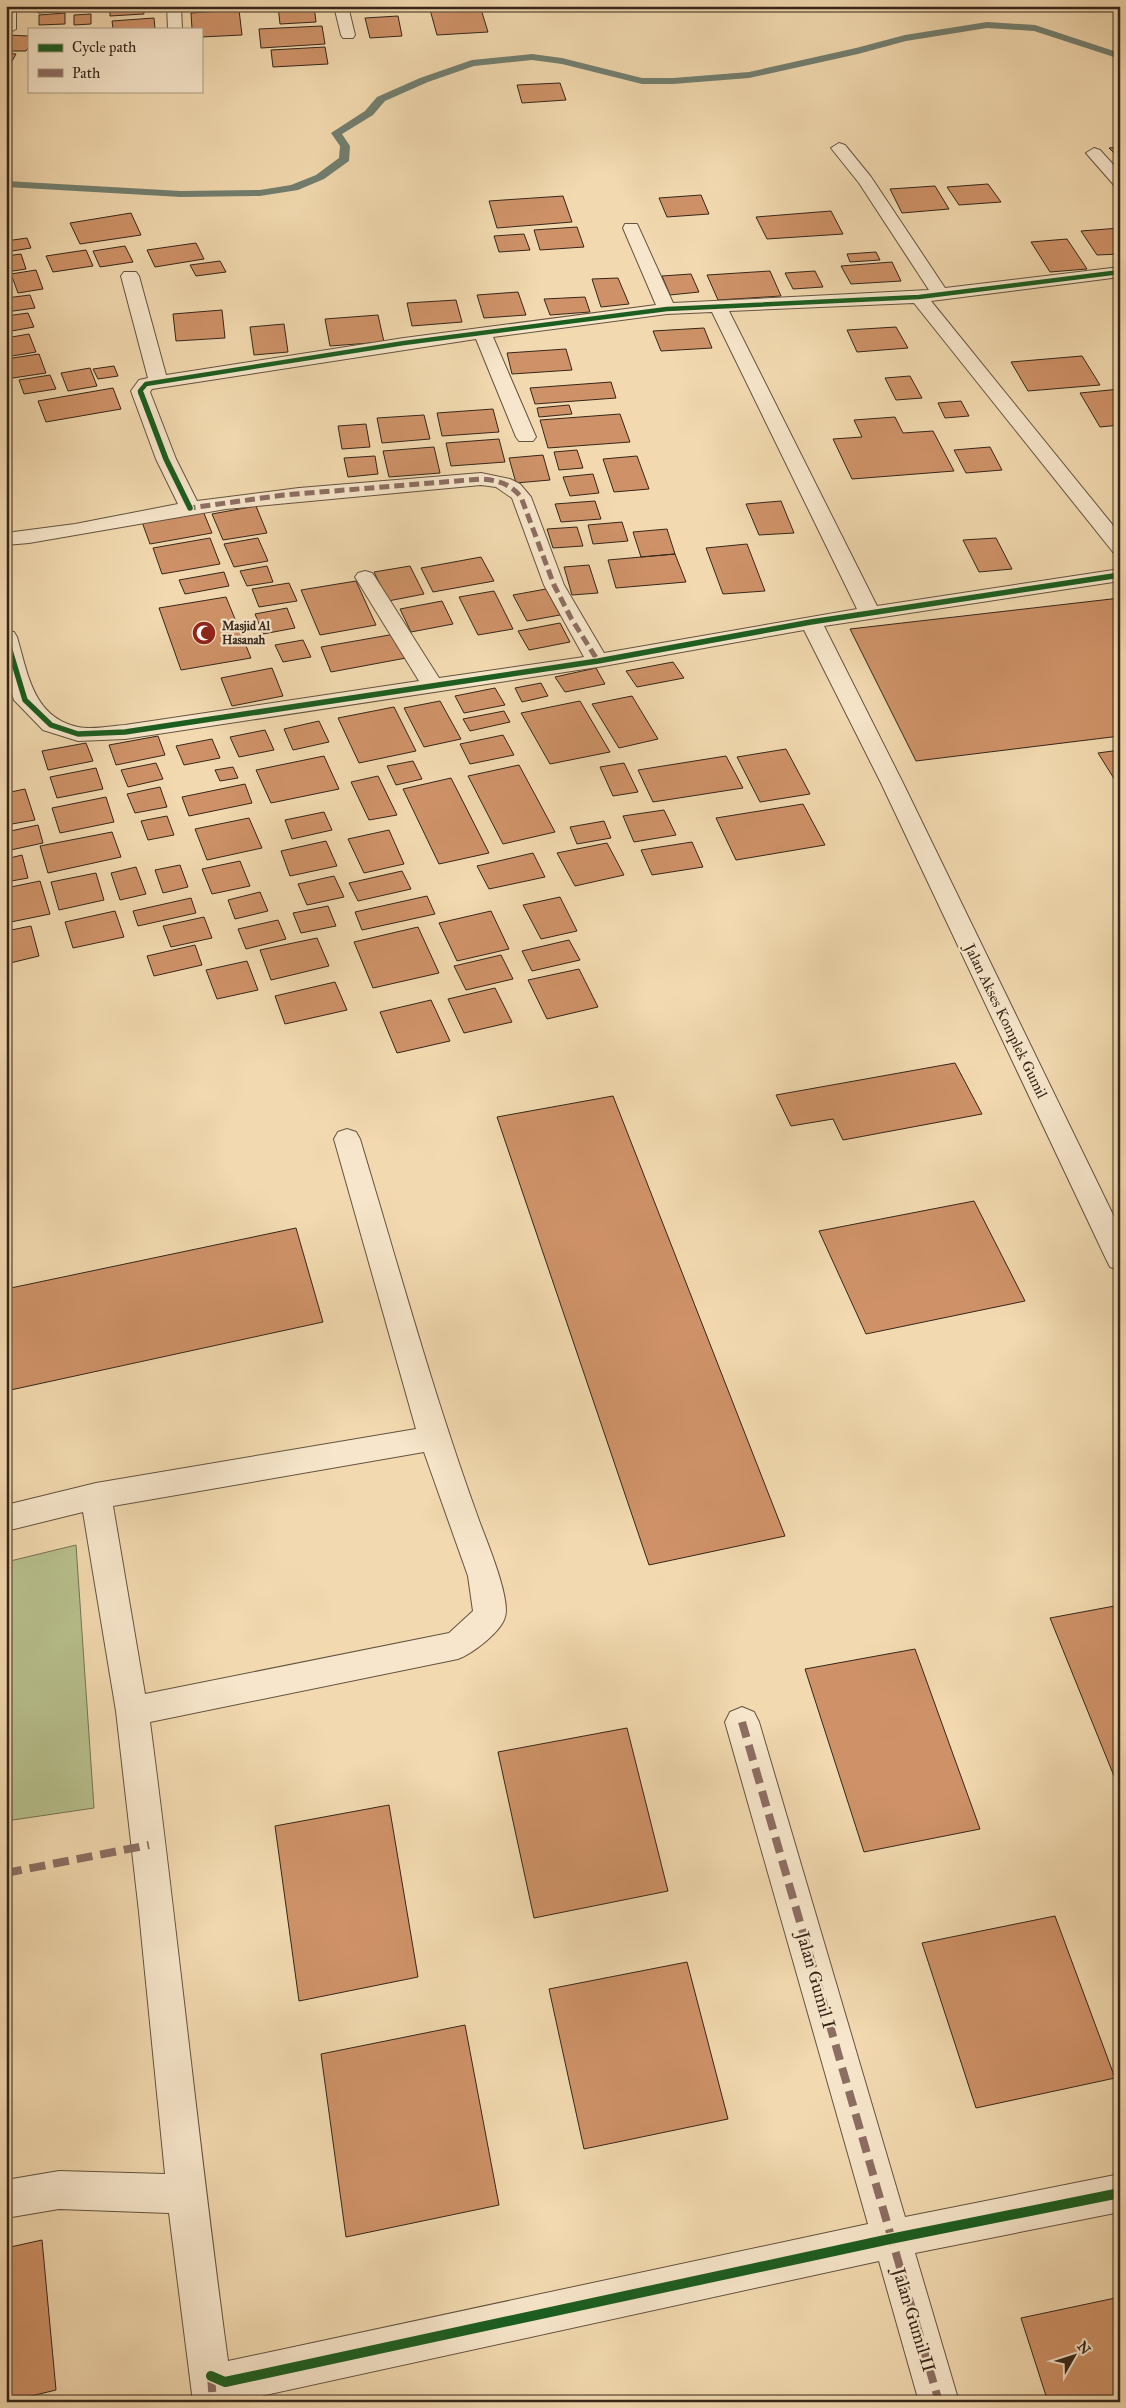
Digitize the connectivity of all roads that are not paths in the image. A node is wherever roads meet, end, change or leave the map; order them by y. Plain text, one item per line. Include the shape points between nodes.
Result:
1 (9, 6) edge
2 (174, 6) edge
3 (342, 6) edge
4 (175, 28) edge
5 (9, 29) dead end
6 (348, 35) dead end
7 (839, 148) dead end
8 (1094, 153) dead end
9 (1120, 182) edge
10 (631, 228) dead end
11 (1120, 272) edge
12 (130, 276) dead end
13 (940, 294) junction
14 (919, 297) junction
15 (718, 307) junction
16 (667, 309) junction
17 (482, 333) junction
18 (158, 380) junction
19 (526, 438) dead end
20 (190, 508) junction
21 (6, 540) edge
22 (1120, 548) edge
23 (1120, 575) edge
24 (365, 577) dead end
25 (870, 613) junction
26 (811, 622) junction
27 (6, 637) edge
28 (598, 660) junction
29 (434, 686) junction
30 (16, 702) edge
31 (347, 1139) dead end
32 (1120, 1259) edge
33 (434, 1438) junction
34 (96, 1496) junction
35 (6, 1518) edge
36 (132, 1711) junction
37 (742, 1722) dead end
38 (1120, 2193) edge
39 (186, 2194) junction
40 (6, 2199) edge
41 (890, 2239) junction
42 (212, 2389) edge
43 (939, 2402) edge

1 - 5 street
2 - 4 street
3 - 6 street
7 - 13 street via 865,180
8 - 9 street
10 - 16 street
11 - 13 street
12 - 18 street
13 - 14 street
14 - 15 street
14 - 22 street
15 - 16 street
15 - 25 street
16 - 17 street
17 - 18 street
17 - 19 street
18 - 20 street via 146,384 140,391 166,459
20 - 21 street via 76,532
20 - 28 street via 284,495 497,480 521,497 548,572 570,617
23 - 25 street
24 - 29 street
25 - 26 street
26 - 28 street
26 - 32 street, Jalan Akses Komplek Gumil via 892,783
27 - 30 street
28 - 29 street
29 - 30 street via 125,732 78,734 51,724
31 - 33 street
33 - 34 street
33 - 36 street via 484,1576 490,1616 458,1645
34 - 35 street
34 - 36 street
36 - 39 street via 157,1912
37 - 41 street, Jalan Gumil I
38 - 41 street
39 - 40 street via 59,2190
39 - 42 street
41 - 42 street via 225,2382
41 - 43 street, Jalan Gumil II

